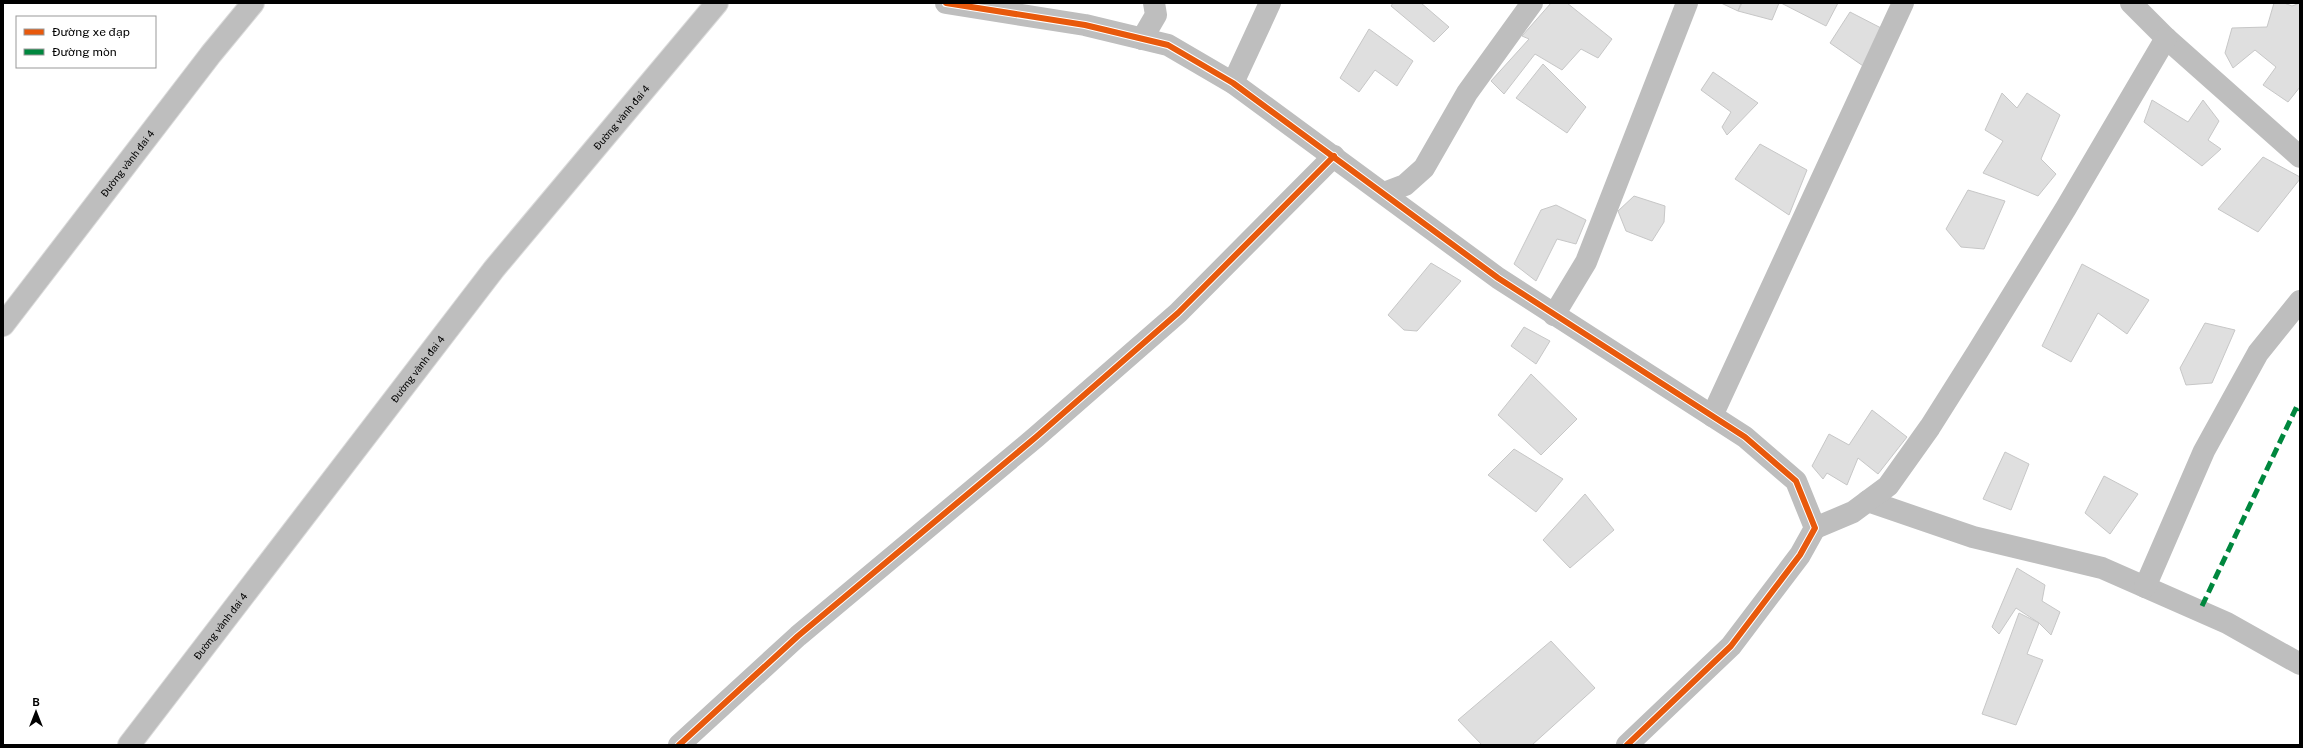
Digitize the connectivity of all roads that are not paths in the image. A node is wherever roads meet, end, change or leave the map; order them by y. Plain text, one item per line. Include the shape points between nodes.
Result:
1 (253, 3) edge
2 (717, 3) edge
3 (946, 3) edge
4 (1154, 3) edge
5 (1270, 3) edge
6 (1532, 3) edge
7 (1688, 3) edge
8 (1903, 3) edge
9 (2131, 3) edge
10 (2166, 38) junction
11 (1142, 39) junction
12 (1233, 82) junction
13 (2298, 149) edge
14 (1334, 156) junction
15 (1384, 193) junction
16 (2300, 301) edge
17 (1554, 314) junction
18 (3, 325) edge
19 (1712, 416) junction
20 (1868, 501) junction
21 (1815, 528) junction
22 (2145, 587) junction
23 (2300, 664) edge
24 (129, 745) edge
25 (679, 745) edge
26 (1627, 745) edge

1 - 18 street, Đường vành đai 4
2 - 24 street, Đường vành đai 4 via 494,269
3 - 11 street via 1085,24
4 - 11 street via 1156,15
5 - 12 street
6 - 15 street via 1467,94 1424,168 1405,185
7 - 17 street via 1586,262
8 - 19 street
9 - 10 street
10 - 13 street
10 - 20 street via 2066,208 1930,427 1888,486
11 - 12 street via 1168,45
12 - 14 street
14 - 15 street
14 - 25 street via 1178,313 1036,437 798,636
15 - 17 street via 1498,278
16 - 22 street via 2258,353 2204,451
17 - 19 street
19 - 21 street via 1745,437 1796,481
20 - 21 street via 1854,512
20 - 22 street via 1973,537 2102,568
21 - 26 street via 1800,555 1731,646
22 - 23 street via 2228,623

